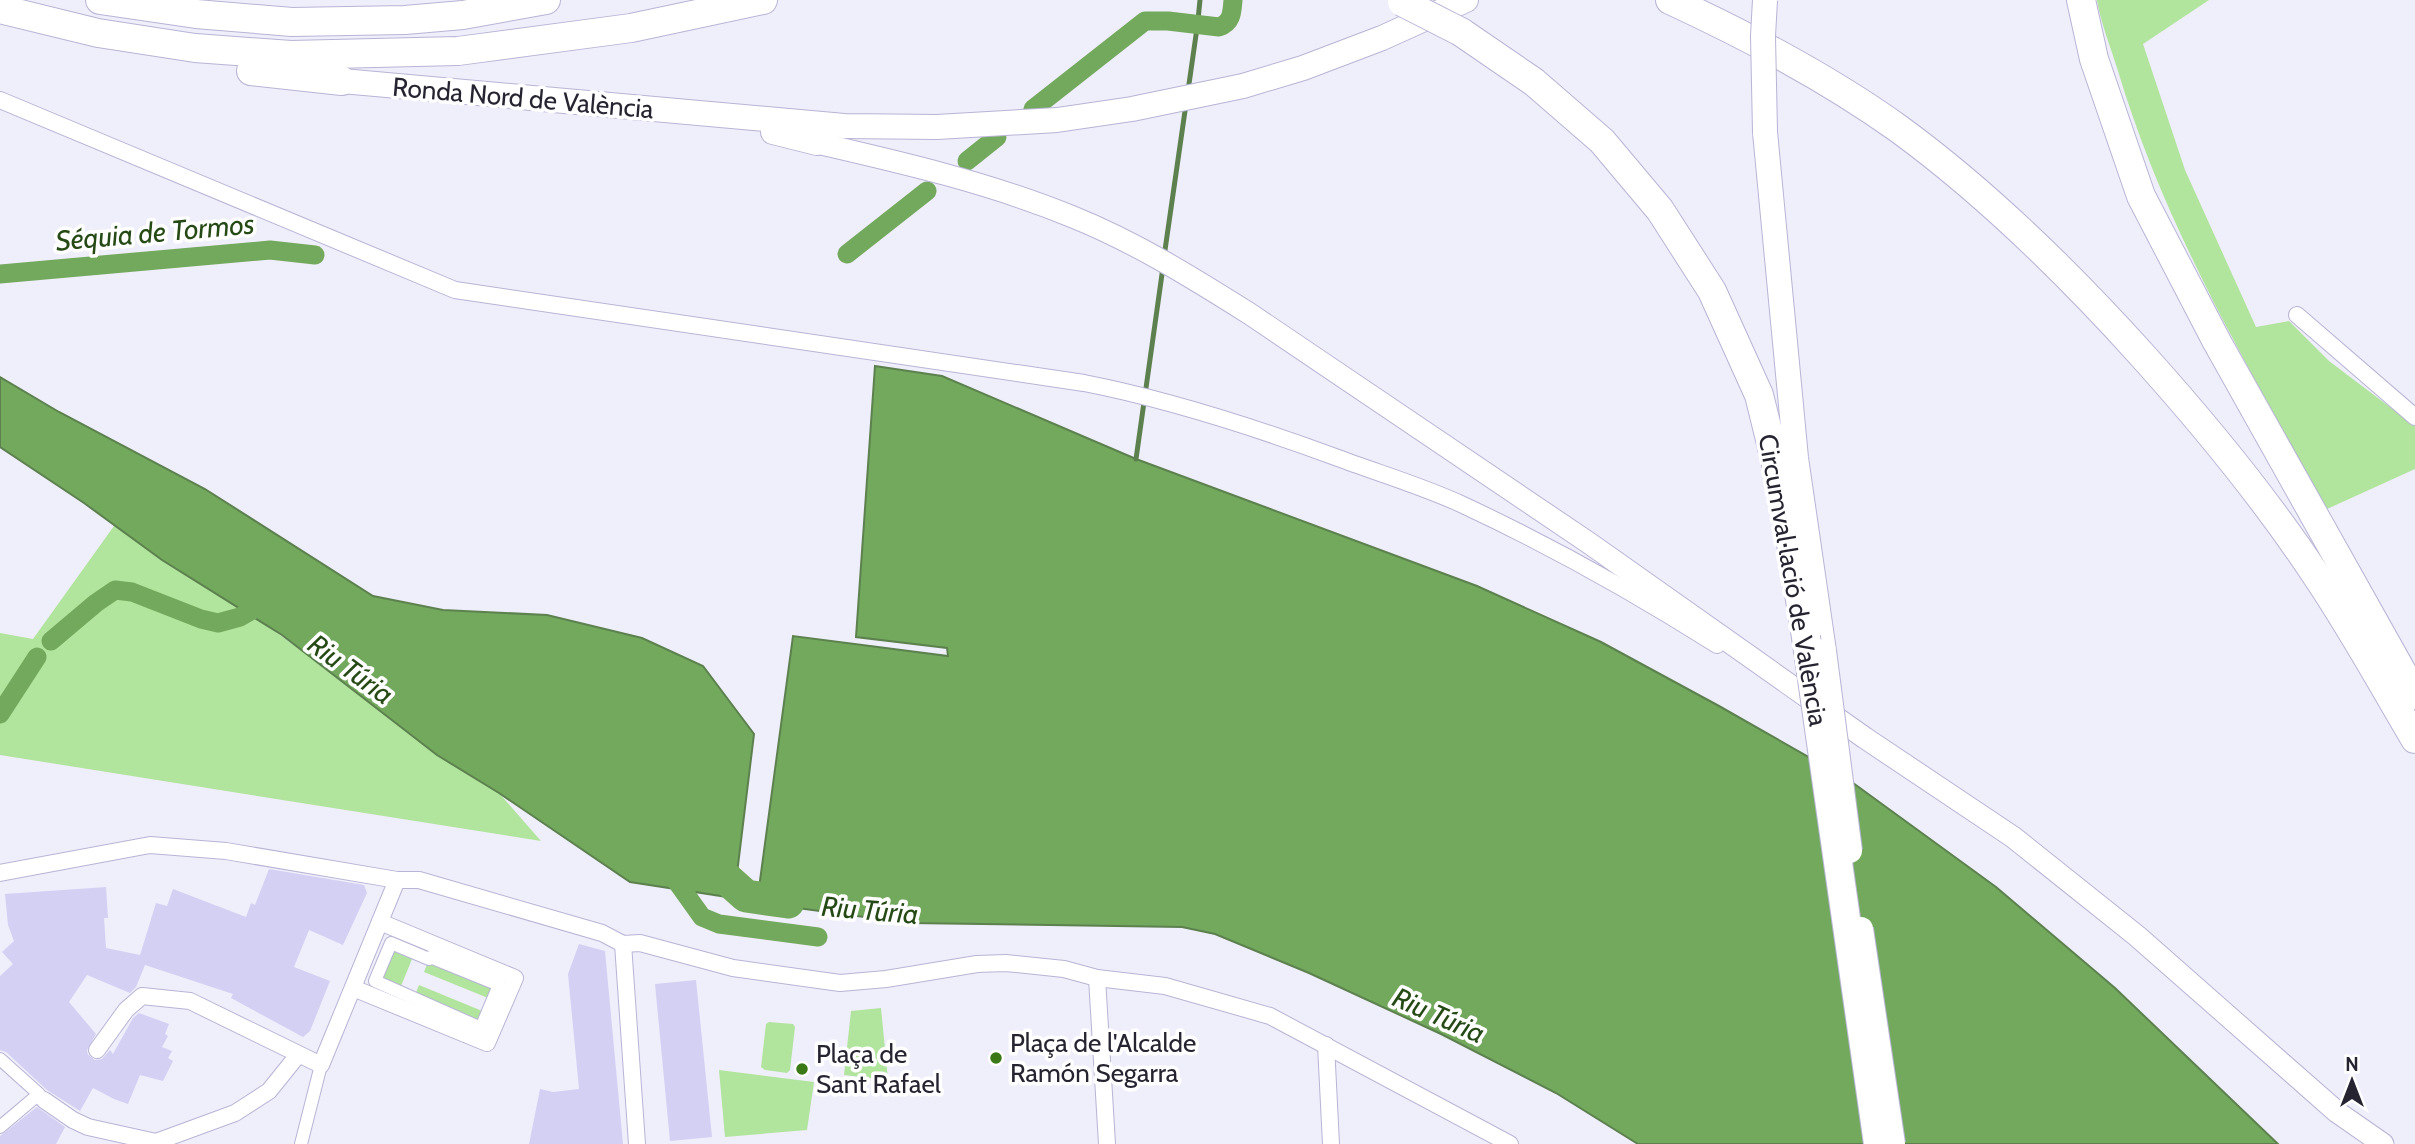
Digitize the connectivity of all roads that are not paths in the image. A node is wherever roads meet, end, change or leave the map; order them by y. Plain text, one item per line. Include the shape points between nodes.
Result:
1 (100, 0) edge
2 (547, 0) edge
3 (763, 0) edge
4 (1466, 0) edge
5 (1670, 0) edge
6 (1765, 0) edge
7 (2081, 0) edge
8 (1400, 1) edge
9 (0, 9) edge
10 (0, 26) edge
11 (342, 81) joint
12 (0, 100) edge
13 (704, 114) junction
14 (817, 143) joint
15 (2297, 315) dead end
16 (2415, 417) edge
17 (1815, 644) junction
18 (2415, 695) edge
19 (1864, 738) junction
20 (2415, 739) edge
21 (0, 873) edge
22 (397, 880) junction
23 (380, 922) junction
24 (623, 944) junction
25 (1097, 978) junction
26 (375, 981) joint
27 (353, 988) junction
28 (1326, 1045) junction
29 (97, 1050) dead end
30 (298, 1055) junction
31 (0, 1059) edge
32 (321, 1065) junction
33 (41, 1097) junction
34 (0, 1127) edge
35 (301, 1144) edge
36 (638, 1144) edge
37 (1107, 1144) edge
38 (1331, 1144) edge
39 (1510, 1144) edge
40 (1878, 1144) edge
41 (1893, 1144) edge
42 (2383, 1144) edge

1 - 2 highway via 292,22 440,17
3 - 9 highway via 631,28 458,51 291,55 195,48 112,35
4 - 13 highway via 1303,68 1132,109 1057,120 937,127 844,126
5 - 20 highway via 1811,72 1898,129 1982,196 2087,295 2245,475 2319,578
6 - 17 highway, bridge via 1765,132
7 - 18 highway via 2094,59 2141,195 2244,391
8 - 17 highway, Circumval·lació de València, bridge via 1461,32 1534,82 1602,141 1660,209 1712,291 1759,395
10 - 11 highway via 194,65
11 - 13 highway, Ronda Nord de València
12 - 19 street via 455,290 1084,383 1167,401 1275,434 1460,503 1577,563
13 - 14 highway
14 - 19 main road via 1014,194 1075,217 1194,278 1578,535
15 - 16 street
17 - 40 highway, Circumval·lació de València, bridge
17 - 41 highway, bridge
19 - 42 main road via 2013,837 2137,936 2337,1112
21 - 22 street via 150,845 226,851
22 - 23 street
22 - 24 street via 419,880 602,933
23 - 27 street
23 - 27 street via 515,978 487,1043
24 - 25 street via 640,943 733,968 840,983 1006,963 1064,969
24 - 36 street
25 - 28 street via 1165,986 1257,1012
25 - 37 street
26 - 26 street via 391,943 499,985 481,1028
27 - 32 street
28 - 38 street
28 - 39 street
29 - 30 street via 142,996 190,1001
30 - 32 street
30 - 33 street via 269,1091 235,1113 156,1142 88,1127
31 - 33 street
32 - 35 street
33 - 34 street

